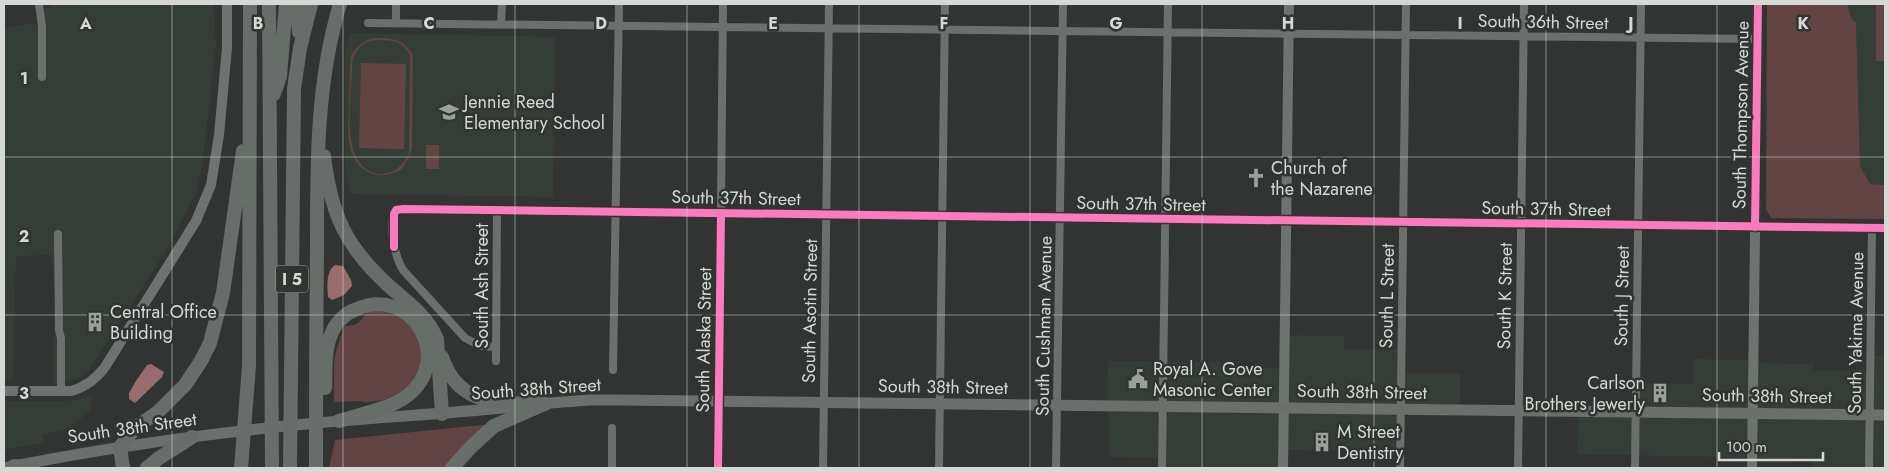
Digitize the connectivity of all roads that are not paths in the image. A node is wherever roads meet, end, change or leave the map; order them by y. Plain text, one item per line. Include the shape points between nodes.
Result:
1 (39, 4) edge
2 (227, 4) edge
3 (250, 4) edge
4 (269, 4) edge
5 (286, 4) edge
6 (300, 4) edge
7 (311, 4) edge
8 (340, 4) edge
9 (396, 4) edge
10 (502, 4) edge
11 (619, 4) edge
12 (723, 4) edge
13 (829, 4) edge
14 (945, 4) edge
15 (1063, 4) edge
16 (1168, 4) edge
17 (1289, 4) edge
18 (1406, 4) edge
19 (1524, 4) edge
20 (1641, 4) edge
21 (1758, 4) edge
22 (368, 22) dead end
23 (396, 22) junction
24 (501, 24) junction
25 (619, 25) junction
26 (722, 27) junction
27 (828, 28) junction
28 (945, 30) junction
29 (1063, 32) junction
30 (1168, 32) junction
31 (1288, 34) junction
32 (1406, 35) junction
33 (1523, 36) junction
34 (1640, 38) junction
35 (1757, 39) junction
36 (300, 48) junction
37 (250, 55) junction
38 (42, 77) dead end
39 (270, 104) junction
40 (319, 121) junction
41 (497, 210) junction
42 (615, 212) junction
43 (720, 213) junction
44 (826, 214) junction
45 (943, 216) junction
46 (1060, 218) junction
47 (1165, 219) junction
48 (1286, 221) junction
49 (1403, 222) junction
50 (1520, 224) junction
51 (1638, 225) junction
52 (1755, 227) junction
53 (1872, 228) junction
54 (1885, 228) edge
55 (58, 234) dead end
56 (437, 339) junction
57 (496, 347) junction
58 (496, 361) dead end
59 (612, 370) dead end
60 (4, 391) edge
61 (61, 391) junction
62 (719, 402) junction
63 (823, 403) junction
64 (544, 404) junction
65 (940, 404) junction
66 (1057, 406) junction
67 (1163, 407) junction
68 (1284, 408) junction
69 (1401, 410) junction
70 (1518, 411) junction
71 (1636, 412) junction
72 (442, 414) junction
73 (1752, 414) junction
74 (1870, 415) junction
75 (1885, 415) edge
76 (339, 421) junction
77 (612, 428) dead end
78 (192, 437) junction
79 (120, 446) junction
80 (9, 467) edge
81 (33, 468) edge
82 (123, 468) edge
83 (148, 468) edge
84 (241, 468) edge
85 (272, 468) edge
86 (290, 468) edge
87 (317, 468) edge
88 (452, 468) edge
89 (612, 468) edge
90 (718, 468) edge
91 (823, 468) edge
92 (939, 468) edge
93 (1056, 468) edge
94 (1162, 468) edge
95 (1283, 468) edge
96 (1400, 468) edge
97 (1518, 468) edge
98 (1635, 468) edge
99 (1752, 468) edge
100 (1869, 468) edge

1 - 38 street
2 - 61 street via 227,48 219,135 211,185 196,221 100,374 78,389
3 - 37 highway
4 - 39 highway, I 5
5 - 39 highway via 280,76
6 - 36 highway
7 - 36 highway, I 5
8 - 40 highway via 324,70
9 - 23 street
10 - 24 street
11 - 25 street
12 - 26 street, South Alaska Street
13 - 27 street, South Asotin Street
14 - 28 street
15 - 29 street, South Cushman Avenue
16 - 30 street
17 - 31 street
18 - 32 street, South L Street
19 - 33 street, South K Street
20 - 34 street, South J Street
21 - 35 street, South Thompson Avenue
22 - 23 street, South 36th Street
23 - 24 street, South 36th Street
24 - 25 street, South 36th Street
25 - 26 street, South 36th Street
25 - 42 street
26 - 27 street, South 36th Street
26 - 43 street, South Alaska Street
27 - 28 street, South 36th Street
27 - 44 street, South Asotin Street
28 - 29 street, South 36th Street
28 - 45 street
29 - 30 street, South 36th Street
29 - 46 street, South Cushman Avenue
30 - 31 street, South 36th Street
30 - 47 street
31 - 32 street, South 36th Street
31 - 48 street
32 - 33 street, South 36th Street
32 - 49 street, South L Street
33 - 34 street, South 36th Street
33 - 50 street, South K Street
34 - 35 street, South 36th Street
34 - 51 street, South J Street
35 - 52 street, South Thompson Avenue
36 - 86 highway, I 5 via 294,89
37 - 79 highway via 244,149 216,326 202,361 185,385 158,412 135,428
37 - 84 highway via 249,366
39 - 85 highway, I 5
40 - 56 highway via 328,186 340,227 370,268 424,318
40 - 87 highway
41 - 42 street, South 37th Street
41 - 57 street, South Ash Street
41 - 57 street, South 37th Street via 402,209 396,210 393,221 394,248 403,270 465,338 481,346
42 - 43 street, South 37th Street
42 - 59 street
43 - 44 street, South 37th Street
43 - 62 street, South Alaska Street
44 - 45 street, South 37th Street
44 - 63 street, South Asotin Street
45 - 46 street, South 37th Street
45 - 65 street
46 - 47 street, South 37th Street
46 - 66 street, South Cushman Avenue
47 - 48 street, South 37th Street
47 - 67 street
48 - 49 street, South 37th Street
48 - 68 street
49 - 50 street, South 37th Street
49 - 69 street, South L Street
50 - 51 street, South 37th Street
50 - 70 street, South K Street
51 - 52 street, South 37th Street
51 - 71 street, South J Street
52 - 53 street, South 37th Street
52 - 73 street, South Thompson Avenue
53 - 54 street, South 37th Street
53 - 74 street, South Yakima Avenue
55 - 61 street
56 - 64 highway via 447,370 464,391 502,402
56 - 72 highway
57 - 58 street, South Ash Street
60 - 61 street
62 - 63 main road, South 38th Street
62 - 64 main road, South 38th Street via 598,400
62 - 90 street, South Alaska Street
63 - 65 main road, South 38th Street
63 - 91 street, South Asotin Street
64 - 72 main road, South 38th Street
64 - 88 highway via 494,426
65 - 66 main road, South 38th Street
65 - 92 street
66 - 67 main road, South 38th Street
66 - 93 street, South Cushman Avenue
67 - 68 main road, South 38th Street
67 - 94 street
68 - 69 main road, South 38th Street
68 - 95 street
69 - 70 main road, South 38th Street
69 - 96 street, South L Street
70 - 71 main road, South 38th Street
70 - 97 street, South K Street
71 - 73 main road, South 38th Street
71 - 98 street, South J Street
72 - 76 main road, South 38th Street
73 - 74 main road, South 38th Street
73 - 99 street, South Thompson Avenue
74 - 75 main road, South 38th Street
74 - 100 street, South Yakima Avenue
76 - 78 main road, South 38th Street
76 - 87 highway via 393,404 418,384 427,364 428,348 423,332 409,315 388,306 367,305 348,313 334,327 328,341
77 - 89 street
78 - 79 main road, South 38th Street
78 - 83 highway
79 - 80 main road, South 38th Street
79 - 82 highway
80 - 81 highway

